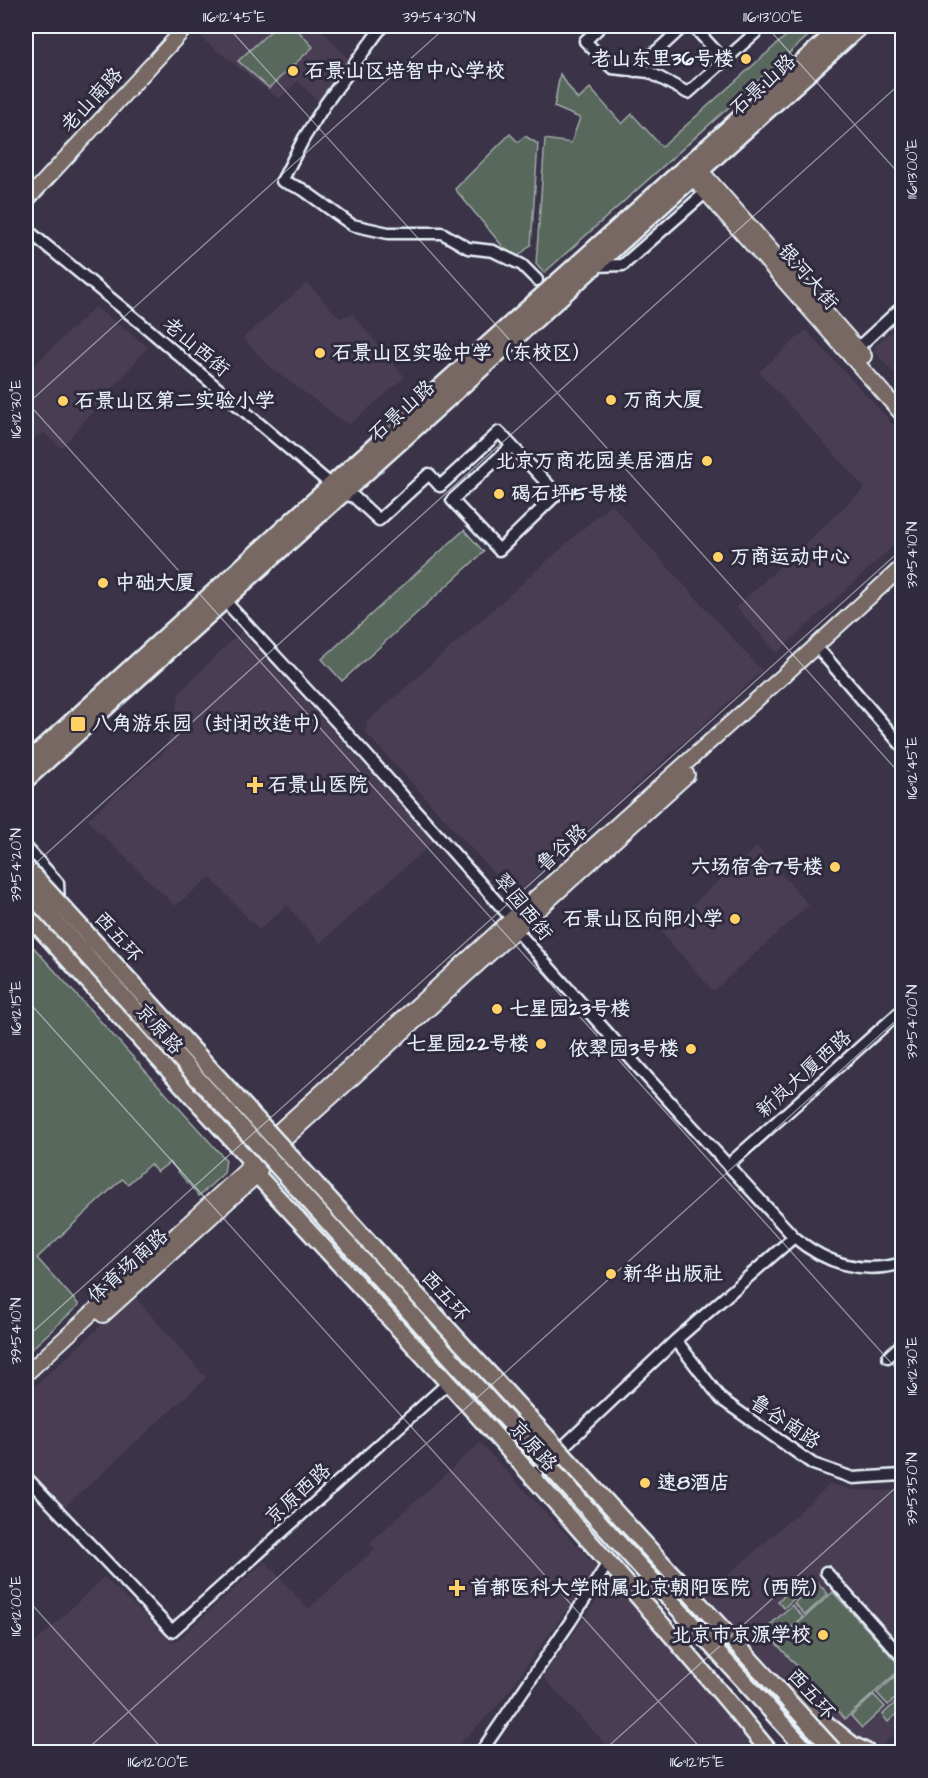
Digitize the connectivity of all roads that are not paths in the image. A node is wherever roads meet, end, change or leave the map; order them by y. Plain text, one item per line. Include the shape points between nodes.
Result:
1 (187, 26) edge
2 (384, 26) edge
3 (601, 26) edge
4 (684, 26) edge
5 (693, 26) edge
6 (763, 26) edge
7 (842, 26) edge
8 (861, 26) edge
9 (824, 31) edge
10 (724, 60) junction
11 (635, 70) junction
12 (692, 168) junction
13 (706, 192) junction
14 (26, 201) edge
15 (26, 229) edge
16 (595, 266) junction
17 (537, 280) dead end
18 (903, 307) edge
19 (854, 352) junction
20 (903, 400) edge
21 (903, 414) edge
22 (512, 446) junction
23 (337, 489) junction
24 (903, 567) edge
25 (903, 580) edge
26 (224, 600) junction
27 (822, 653) junction
28 (903, 746) edge
29 (26, 763) edge
30 (26, 780) edge
31 (26, 847) edge
32 (26, 867) edge
33 (26, 890) edge
34 (26, 913) edge
35 (26, 924) edge
36 (514, 925) junction
37 (62, 953) junction
38 (903, 1010) edge
39 (728, 1165) junction
40 (251, 1168) junction
41 (794, 1237) junction
42 (903, 1263) edge
43 (676, 1340) junction
44 (903, 1344) edge
45 (888, 1357) dead end
46 (26, 1374) edge
47 (448, 1383) junction
48 (26, 1385) edge
49 (903, 1475) edge
50 (532, 1476) junction
51 (26, 1477) edge
52 (608, 1563) junction
53 (826, 1572) dead end
54 (903, 1657) edge
55 (768, 1677) junction
56 (753, 1693) junction
57 (481, 1752) edge
58 (770, 1752) edge
59 (801, 1752) edge
60 (808, 1752) edge
61 (835, 1752) edge
62 (867, 1752) edge

1 - 14 main road, 老山南路
2 - 17 street via 326,103 282,180 302,189 352,225 388,233 442,233 468,248 493,250 522,265
3 - 11 street via 585,41 612,68
4 - 11 street
5 - 10 street
6 - 10 street
7 - 9 highway, 石景山路
8 - 12 highway, 石景山路
9 - 12 highway, 石景山路
10 - 11 street via 688,93 648,72
12 - 13 main road, 银河大街
12 - 16 highway, 石景山路
12 - 19 main road, 银河大街
12 - 23 highway, 石景山路
13 - 16 street via 623,265
13 - 19 main road, 银河大街
15 - 23 street, 老山西街
16 - 23 highway, 石景山路
18 - 19 street
19 - 20 main road, 银河大街
19 - 21 main road, 银河大街
22 - 22 street via 557,494 499,550 452,501
22 - 23 street, 老山西街 via 499,432 440,486 429,474 379,520 354,497
23 - 26 highway, 石景山路
23 - 29 highway, 石景山路
24 - 36 main road, 鲁谷路
25 - 27 main road, 鲁谷路
26 - 30 highway, 石景山路
26 - 36 street, 翠园西街 via 364,752
27 - 28 street
27 - 36 main road, 鲁谷路
31 - 37 street via 58,883
32 - 55 highway, 西五环, bridge
33 - 56 highway, 西五环, bridge
34 - 37 highway, 京原路
35 - 40 highway, 京原路
36 - 39 street, 翠园西街
36 - 40 main road, 鲁谷路 via 262,1165
37 - 40 highway, 京原路
38 - 39 street, 新岚大厦西路
39 - 41 street, 翠园西街
40 - 46 main road, 体育场南路
40 - 47 highway, 京原路
40 - 48 main road, 体育场南路
41 - 42 street via 842,1264 879,1268
41 - 43 street
43 - 49 street, 鲁谷南路 via 721,1399 813,1464 853,1478
43 - 50 street
44 - 45 street
47 - 50 highway, 京原路
47 - 51 street, 京原西路 via 172,1631
50 - 52 highway, 京原路
52 - 57 street
52 - 58 highway, 京原路
53 - 54 street
55 - 61 highway, 西五环, bridge
55 - 62 highway, bridge
56 - 59 highway, bridge
56 - 60 highway, 西五环, bridge

